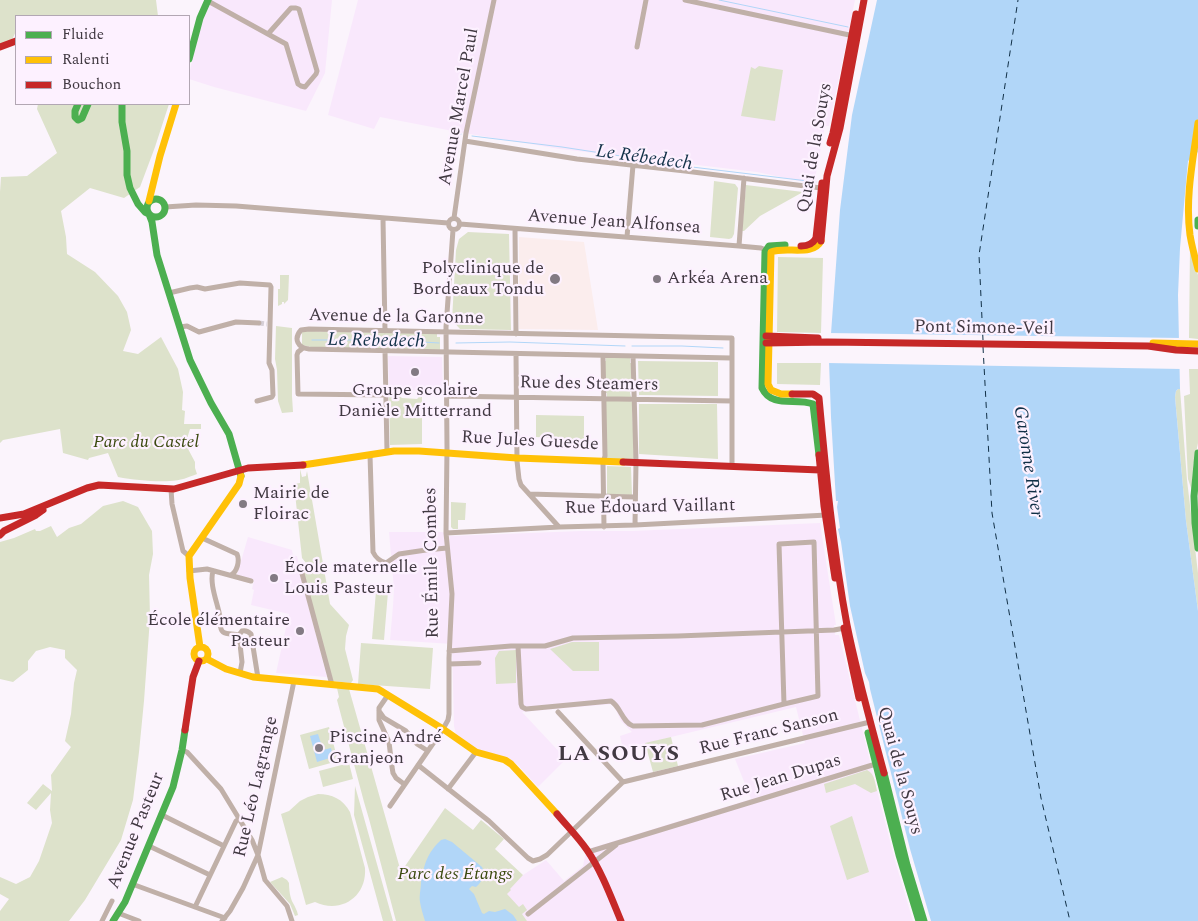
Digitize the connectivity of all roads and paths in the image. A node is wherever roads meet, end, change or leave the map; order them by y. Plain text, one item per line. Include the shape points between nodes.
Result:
1 (208, 0) edge
2 (494, 0) edge
3 (646, 0) edge
4 (685, 0) edge
5 (859, 0) edge
6 (864, 0) edge
7 (268, 34) junction
8 (854, 36) junction
9 (15, 41) edge
10 (0, 47) edge
11 (637, 47) dead end
12 (190, 55) edge
13 (78, 105) edge
14 (88, 105) edge
15 (122, 105) edge
16 (176, 105) edge
17 (1198, 123) edge
18 (465, 141) junction
19 (1196, 159) edge
20 (633, 165) junction
21 (1198, 166) edge
22 (1191, 171) junction
23 (744, 178) junction
24 (152, 187) junction
25 (821, 188) junction
26 (1189, 192) junction
27 (159, 199) junction
28 (136, 200) junction
29 (148, 203) junction
30 (165, 208) junction
31 (149, 214) junction
32 (160, 216) junction
33 (383, 218) junction
34 (454, 218) junction
35 (1198, 220) edge
36 (448, 223) junction
37 (460, 224) junction
38 (1198, 226) edge
39 (515, 229) junction
40 (454, 230) junction
41 (627, 238) junction
42 (739, 246) junction
43 (768, 251) junction
44 (1198, 254) edge
45 (161, 265) junction
46 (1198, 269) edge
47 (169, 292) junction
48 (259, 324) tunnel mouth
49 (180, 327) junction
50 (385, 331) junction
51 (447, 332) junction
52 (516, 334) junction
53 (766, 340) junction
54 (1198, 347) edge
55 (303, 348) junction
56 (385, 351) junction
57 (446, 352) junction
58 (516, 354) junction
59 (603, 356) junction
60 (634, 356) junction
61 (731, 358) junction
62 (385, 395) junction
63 (447, 396) junction
64 (517, 397) junction
65 (604, 399) junction
66 (634, 399) junction
67 (732, 400) junction
68 (258, 401) dead end
69 (387, 452) junction
70 (1198, 453) edge
71 (447, 454) junction
72 (370, 455) junction
73 (517, 458) junction
74 (604, 461) junction
75 (636, 462) junction
76 (732, 466) junction
77 (823, 467) junction
78 (240, 471) junction
79 (1198, 473) edge
80 (1195, 483) junction
81 (171, 489) junction
82 (529, 494) junction
83 (604, 496) junction
84 (634, 497) junction
85 (42, 505) junction
86 (0, 514) edge
87 (828, 515) junction
88 (0, 518) edge
89 (635, 525) junction
90 (559, 527) junction
91 (604, 527) junction
92 (446, 532) junction
93 (0, 535) edge
94 (202, 538) junction
95 (447, 548) junction
96 (1198, 548) edge
97 (189, 556) junction
98 (300, 566) dead end
99 (189, 571) junction
100 (213, 571) junction
101 (230, 575) junction
102 (251, 581) dead end
103 (846, 628) junction
104 (817, 631) junction
105 (782, 632) junction
106 (239, 635) junction
107 (518, 646) junction
108 (200, 647) junction
109 (449, 651) junction
110 (207, 659) junction
111 (198, 661) junction
112 (479, 663) dead end
113 (448, 664) junction
114 (240, 673) junction
115 (258, 678) junction
116 (294, 681) junction
117 (332, 685) junction
118 (388, 695) junction
119 (784, 704) junction
120 (378, 711) junction
121 (558, 712) dead end
122 (868, 723) junction
123 (443, 729) junction
124 (182, 750) junction
125 (428, 751) junction
126 (476, 752) junction
127 (878, 763) junction
128 (418, 765) junction
129 (623, 782) junction
130 (404, 784) junction
131 (448, 789) junction
132 (390, 806) dead end
133 (162, 815) junction
134 (240, 820) junction
135 (572, 831) junction
136 (619, 843) junction
137 (149, 846) junction
138 (224, 846) junction
139 (588, 852) junction
140 (258, 855) junction
141 (594, 864) junction
142 (210, 875) junction
143 (132, 884) junction
144 (112, 901) dead end
145 (195, 907) junction
146 (118, 913) junction
147 (528, 914) dead end
148 (224, 920) edge
149 (102, 921) edge
150 (113, 921) edge
151 (139, 921) edge
152 (292, 921) edge
153 (621, 921) edge
154 (919, 921) edge
155 (924, 921) edge

1 - 7 street
1 - 12 main road
2 - 18 street, Avenue Marcel Paul
3 - 11 street
4 - 8 street
5 - 8 main road, Quai de la Souys
6 - 8 main road, Quai de la Souys
7 - 7 street via 286,44 298,84 305,87 317,71 299,9 291,8
8 - 25 main road, Quai de la Souys
8 - 43 main road, Quai de la Souys via 840,128 827,176 821,243 813,250
9 - 10 main road
13 - 14 main road via 74,115 78,120
15 - 28 main road via 128,180
16 - 24 main road
17 - 19 main road
18 - 20 street via 577,160
18 - 34 street, Avenue Marcel Paul
19 - 22 main road
20 - 23 street
20 - 41 street
21 - 22 street
22 - 26 main road
23 - 25 street
23 - 42 street
24 - 27 main road
24 - 29 main road
25 - 43 main road, Quai de la Souys via 814,242 808,246 772,245
26 - 44 main road
26 - 46 main road via 1190,231
27 - 29 main road
27 - 30 main road
28 - 29 main road
28 - 31 main road
29 - 31 main road
30 - 32 main road
30 - 33 street via 217,205
31 - 32 main road
31 - 45 main road
32 - 45 main road via 156,229
33 - 36 street
33 - 50 street
34 - 36 street
34 - 37 street
35 - 38 main road
36 - 40 street
37 - 39 street, Avenue Jean Alfonsea
37 - 40 street
39 - 41 street, Avenue Jean Alfonsea
39 - 52 street
40 - 51 street, Rue Émile Combes
41 - 42 street, Avenue Jean Alfonsea
42 - 43 street, Avenue Jean Alfonsea
43 - 53 main road, Quai de la Souys
45 - 47 main road
47 - 49 main road
47 - 68 street via 240,283 268,284 271,287 269,363 273,395
48 - 49 street via 236,322 203,332
49 - 78 main road via 194,368 229,434
50 - 51 street, Avenue de la Garonne
50 - 55 street, Avenue de la Garonne via 305,329 296,337
51 - 52 street, Avenue de la Garonne
51 - 57 street, Rue Émile Combes
52 - 61 street, Avenue de la Garonne via 732,338
53 - 54 main road, Pont Simone-Veil
53 - 77 main road, Quai de la Souys via 761,383 765,395 774,400 811,402
55 - 56 street, Avenue de la Garonne
55 - 62 street via 297,355 298,394
56 - 57 street, Avenue de la Garonne
56 - 62 street
57 - 58 street, Avenue de la Garonne
57 - 63 street, Rue Émile Combes
58 - 59 street, Avenue de la Garonne
58 - 64 street, Rue Édouard Vaillant
59 - 60 street, Avenue de la Garonne
59 - 65 street
60 - 61 street, Avenue de la Garonne
60 - 66 street
61 - 67 street
62 - 69 street
63 - 64 street, Rue des Steamers
63 - 71 street, Rue Émile Combes
64 - 65 street, Rue des Steamers
64 - 73 street, Rue Édouard Vaillant
65 - 66 street, Rue des Steamers
65 - 74 street
66 - 67 street, Rue des Steamers
66 - 75 street
67 - 76 street
69 - 71 main road, Rue Jules Guesde
69 - 72 main road, Rue Jules Guesde
70 - 80 main road
71 - 73 main road, Rue Jules Guesde
71 - 92 street, Rue Émile Combes
72 - 78 main road, Rue Jules Guesde via 302,465 258,466
72 - 95 street via 375,557 386,563 399,554
73 - 74 main road, Rue Jules Guesde
73 - 82 street, Rue Édouard Vaillant via 520,484
74 - 75 main road, Rue Jules Guesde
74 - 83 street
75 - 76 main road, Rue Jules Guesde
75 - 84 street
76 - 77 main road, Rue Jules Guesde
77 - 87 main road, Quai de la Souys
77 - 87 main road, Quai de la Souys via 830,499
78 - 81 main road, Rue Jules Guesde
78 - 94 main road via 239,484
79 - 80 main road
80 - 96 main road
81 - 85 main road, Rue Jules Guesde via 99,485
81 - 97 street via 183,551
82 - 83 street
82 - 90 street, Rue Édouard Vaillant
83 - 84 street
83 - 91 street
84 - 89 street
85 - 86 main road
85 - 88 main road via 24,514
85 - 93 main road via 41,512
87 - 89 street, Rue Édouard Vaillant
87 - 103 main road, Quai de la Souys
89 - 91 street, Rue Édouard Vaillant
90 - 91 street, Rue Édouard Vaillant
90 - 92 street
92 - 95 street, Rue Émile Combes
94 - 97 main road
94 - 101 street via 237,554 239,560 235,572
95 - 109 street, Rue Émile Combes via 452,594
97 - 99 main road
98 - 117 street
99 - 100 street
99 - 108 main road
100 - 101 street
100 - 106 street via 220,628 224,633
101 - 102 street
103 - 104 street
103 - 122 main road, Quai de la Souys
104 - 105 street
104 - 105 street via 814,542 779,544
104 - 119 street via 818,696
105 - 107 street via 573,638 545,646
105 - 119 street
106 - 114 street
106 - 115 street via 245,630 251,634
107 - 109 street
107 - 119 street via 520,704 526,709 612,701 633,726 702,725
108 - 110 main road via 207,650
108 - 111 main road via 194,654
109 - 113 street, Rue Émile Combes
110 - 111 main road
110 - 114 main road
111 - 124 main road, Avenue Pasteur
112 - 113 street
113 - 123 street, Rue Émile Combes via 450,714
114 - 115 main road
115 - 116 main road
116 - 117 main road
116 - 140 street, Rue Léo Lagrange
117 - 118 main road via 373,688
118 - 120 street
118 - 123 main road
120 - 125 street
120 - 130 street via 390,745 393,773
121 - 129 street
122 - 127 main road, Quai de la Souys
122 - 129 street, Rue Franc Sanson
123 - 125 street, Rue Émile Combes
123 - 126 main road
124 - 133 main road, Avenue Pasteur
124 - 134 street via 221,789
125 - 128 street, Rue Émile Combes
126 - 131 street
126 - 135 main road via 505,760 516,768
127 - 136 street, Rue Jean Dupas
127 - 154 main road, Quai de la Souys
127 - 155 main road, Quai de la Souys
128 - 130 street, Rue Émile Combes
128 - 131 street
129 - 135 street
130 - 132 street, Rue Émile Combes
131 - 135 street via 533,860 546,855
133 - 137 main road, Avenue Pasteur
133 - 138 street
134 - 138 street
134 - 140 street
135 - 139 main road
136 - 139 street, Rue Jean Dupas
136 - 141 street
137 - 142 street
137 - 143 main road, Avenue Pasteur
138 - 142 street
139 - 141 main road
140 - 148 street, Rue Léo Lagrange
140 - 152 street via 264,880 287,906
141 - 147 street
141 - 153 main road
142 - 145 street
143 - 145 street
143 - 146 main road, Avenue Pasteur
144 - 149 street, Avenue Pasteur
145 - 148 street
146 - 150 main road, Avenue Pasteur
146 - 151 street

